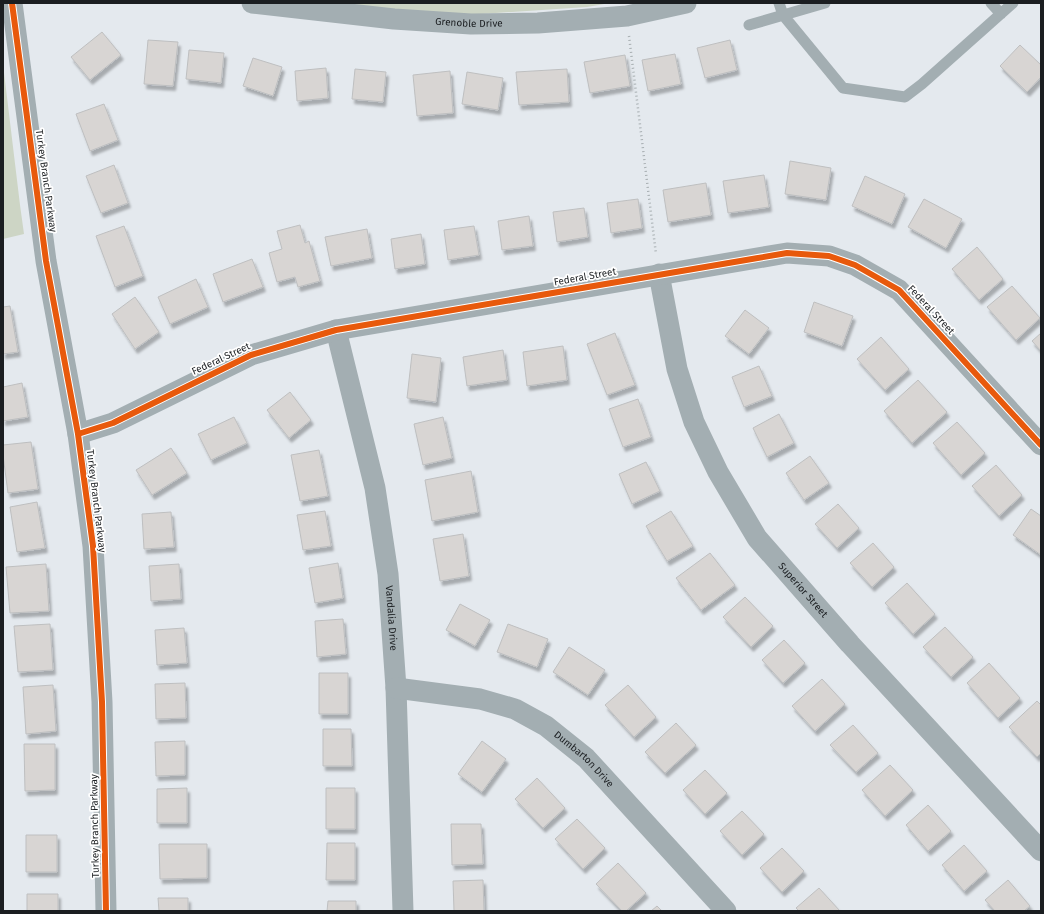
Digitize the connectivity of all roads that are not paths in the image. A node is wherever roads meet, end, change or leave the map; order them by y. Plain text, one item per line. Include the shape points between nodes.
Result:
1 (12, 3) edge
2 (252, 3) edge
3 (686, 3) edge
4 (779, 3) edge
5 (825, 3) edge
6 (991, 3) edge
7 (1013, 3) edge
8 (1001, 14) junction
9 (783, 15) junction
10 (749, 25) dead end
11 (659, 274) junction
12 (336, 330) junction
13 (78, 434) junction
14 (1041, 444) edge
15 (396, 688) junction
16 (1041, 851) edge
17 (106, 911) edge
18 (403, 911) edge
19 (726, 911) edge

1 - 13 street, Turkey Branch Parkway via 46,261
2 - 3 street, Grenoble Drive via 394,19 471,24 538,23 627,16
4 - 9 lane
5 - 9 lane
6 - 8 lane
7 - 8 lane
8 - 9 lane via 905,97 842,88
9 - 10 lane
11 - 12 street, Federal Street
11 - 14 street, Federal Street via 786,252 829,256 855,265 899,290
11 - 16 street, Superior Street via 677,369 694,422 718,472 757,538 850,644
12 - 13 street, Federal Street via 251,355 114,423
12 - 15 street, Vandalia Drive via 375,488 388,574
13 - 17 street, Turkey Branch Parkway via 93,546 102,694
15 - 18 street, Vandalia Drive
15 - 19 street, Dumbarton Drive via 480,699 515,709 546,726 586,758

